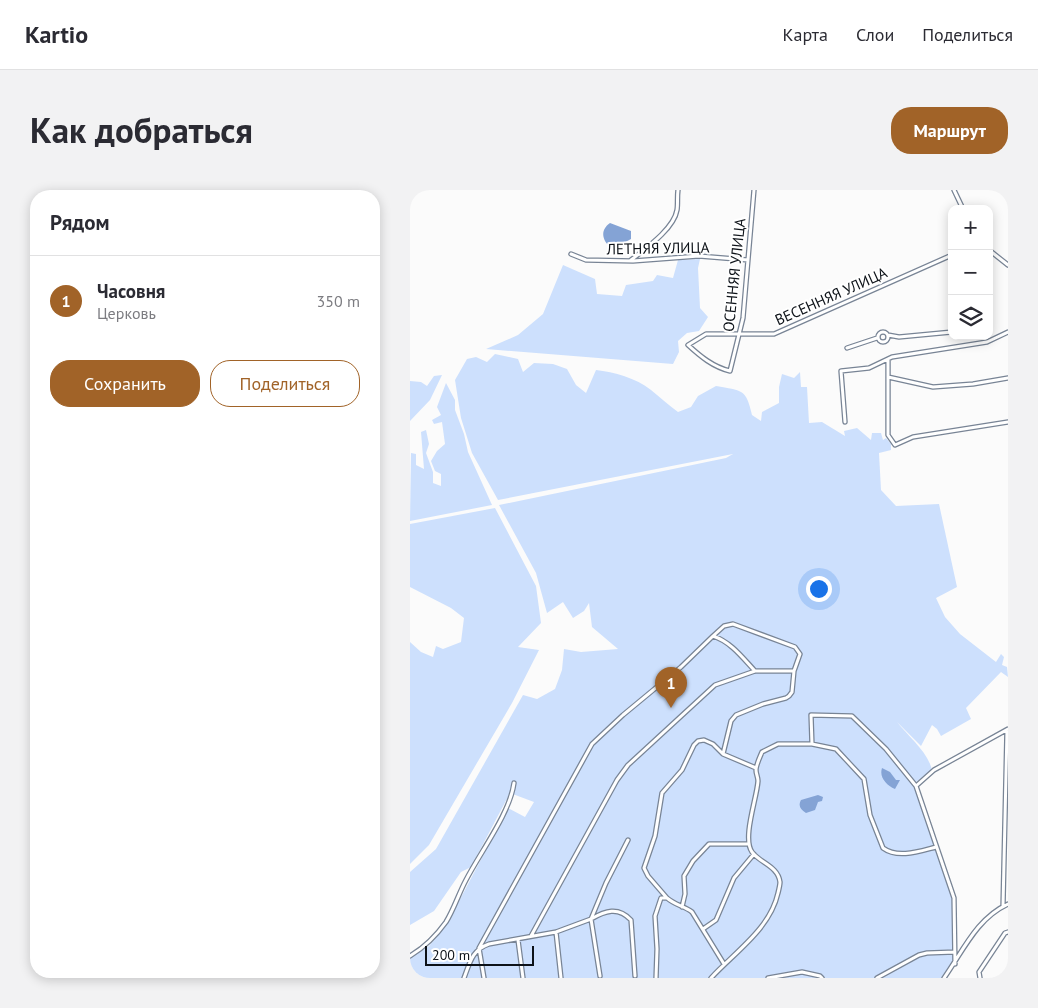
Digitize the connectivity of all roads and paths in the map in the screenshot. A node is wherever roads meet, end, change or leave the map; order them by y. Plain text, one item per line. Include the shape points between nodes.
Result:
1 (678, 190) edge
2 (754, 190) edge
3 (954, 190) edge
4 (961, 205) edge
5 (993, 253) edge
6 (571, 254) dead end
7 (948, 257) edge
8 (748, 260) junction
9 (630, 261) junction
10 (1008, 265) edge
11 (948, 332) edge
12 (1008, 332) edge
13 (740, 334) junction
14 (888, 335) junction
15 (878, 338) junction
16 (688, 344) joint
17 (847, 348) dead end
18 (888, 359) junction
19 (888, 377) junction
20 (1008, 378) edge
21 (845, 422) dead end
22 (1008, 422) edge
23 (713, 636) junction
24 (755, 671) junction
25 (794, 671) junction
26 (1007, 729) edge
27 (812, 744) junction
28 (723, 754) junction
29 (756, 768) junction
30 (514, 783) dead end
31 (916, 786) junction
32 (628, 840) dead end
33 (748, 844) junction
34 (936, 847) junction
35 (754, 854) junction
36 (667, 898) junction
37 (1008, 904) edge
38 (1003, 906) junction
39 (682, 907) junction
40 (591, 919) junction
41 (703, 929) junction
42 (556, 932) junction
43 (1008, 932) edge
44 (531, 936) junction
45 (518, 940) junction
46 (479, 948) junction
47 (955, 952) junction
48 (410, 956) edge
49 (724, 964) junction
50 (954, 964) junction
51 (600, 976) dead end
52 (635, 976) dead end
53 (464, 978) edge
54 (484, 978) edge
55 (523, 978) edge
56 (561, 978) edge
57 (656, 978) edge
58 (711, 978) edge
59 (768, 978) edge
60 (822, 978) edge
61 (877, 978) edge
62 (944, 978) edge
63 (980, 978) edge

1 - 9 street via 677,212 666,230
2 - 8 street, ОСЕННЯЯ УЛИЦА
3 - 4 street
5 - 10 street
6 - 9 street, ЛЕТНЯЯ УЛИЦА via 586,260
7 - 13 street, ВЕСЕННЯЯ УЛИЦА via 774,334
8 - 9 street, ЛЕТНЯЯ УЛИЦА via 698,256
8 - 13 street, ОСЕННЯЯ УЛИЦА
11 - 14 street
12 - 18 street via 988,342
13 - 16 street, ВЕСЕННЯЯ УЛИЦА via 706,334
13 - 16 street, ОСЕННЯЯ УЛИЦА via 730,371 700,356
14 - 15 street via 880,332
14 - 15 street via 884,342
15 - 17 street
18 - 19 street
18 - 21 street via 869,368 841,372
19 - 20 street via 933,387
19 - 22 street via 888,435 895,445 913,437
23 - 24 street via 732,646
23 - 25 street via 724,626 733,624 795,648 800,654
23 - 46 street via 592,744
24 - 25 street
24 - 44 street via 715,686 628,765 616,780
25 - 28 street via 792,692 786,698 736,715 731,722
26 - 31 street via 934,770
26 - 38 street
27 - 29 street via 778,744 762,752
27 - 31 street via 811,715 852,716
27 - 34 street via 836,749 864,779 870,815 886,851 910,854
28 - 29 street
28 - 36 street via 713,744 698,741 682,770 662,793 655,836 644,868
29 - 33 street via 758,782
30 - 48 street via 513,793 446,921 428,944
31 - 34 street
32 - 40 street
33 - 35 street
33 - 39 street via 709,844 684,876
34 - 47 street via 954,898
35 - 41 street via 734,878 716,920
35 - 49 street via 778,874 780,883 776,902 770,915
36 - 39 street
36 - 57 street via 661,898 655,916
37 - 38 street
38 - 50 street via 982,921
39 - 41 street via 692,912
40 - 42 street
40 - 51 street
40 - 52 street via 610,910 631,920
41 - 49 street
42 - 44 street
42 - 56 street
43 - 63 street via 979,972
44 - 45 street
45 - 46 street
45 - 55 street
46 - 53 street via 472,956
46 - 54 street
47 - 50 street
47 - 61 street via 919,955
49 - 58 street
50 - 62 street
59 - 60 street via 802,972

